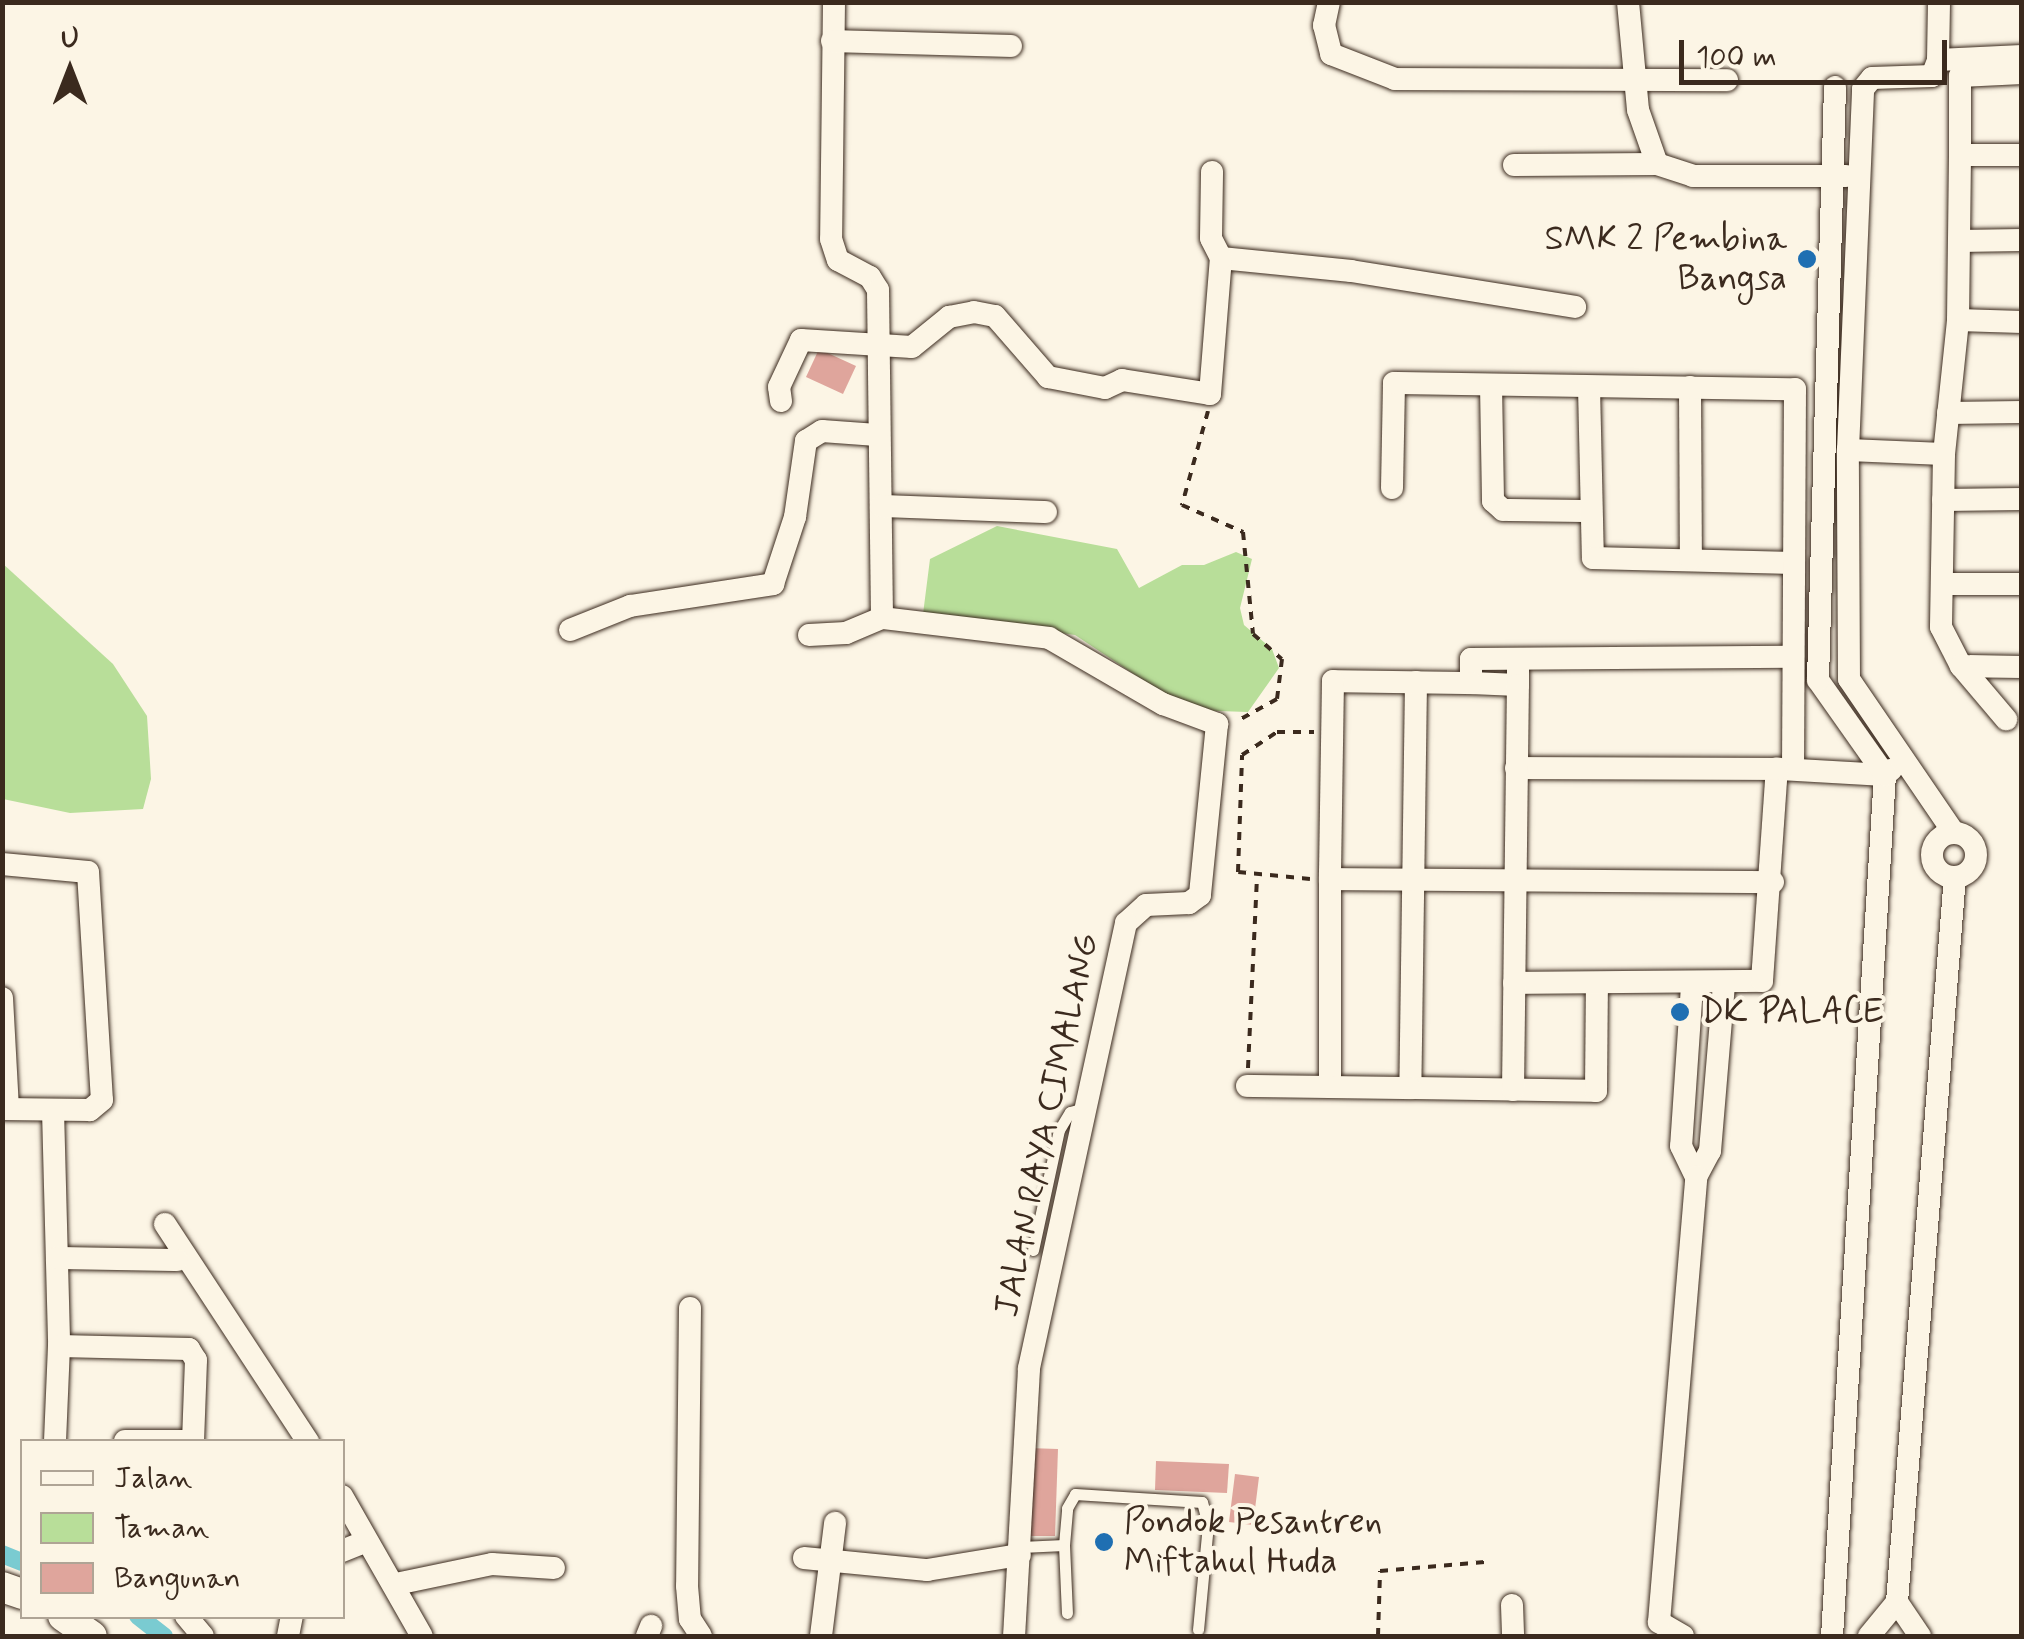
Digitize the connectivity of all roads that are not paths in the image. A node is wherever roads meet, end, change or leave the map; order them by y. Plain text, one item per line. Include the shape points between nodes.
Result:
1 (834, 2) edge
2 (1329, 2) edge
3 (1628, 2) edge
4 (1939, 2) edge
5 (832, 41) junction
6 (1012, 46) dead end
7 (2022, 56) edge
8 (1938, 60) junction
9 (2022, 73) edge
10 (1632, 80) junction
11 (1728, 80) dead end
12 (1835, 87) dead end
13 (1960, 155) junction
14 (2022, 155) edge
15 (1514, 164) dead end
16 (1657, 164) junction
17 (1212, 172) dead end
18 (1861, 175) junction
19 (1834, 177) junction
20 (2022, 240) edge
21 (1959, 241) junction
22 (1220, 258) junction
23 (1574, 307) dead end
24 (1958, 320) junction
25 (2022, 322) edge
26 (876, 347) junction
27 (1851, 361) junction
28 (1825, 362) junction
29 (1491, 386) junction
30 (1589, 387) junction
31 (1690, 387) junction
32 (781, 402) dead end
33 (2022, 412) edge
34 (1948, 413) junction
35 (877, 435) junction
36 (1848, 450) junction
37 (1944, 454) junction
38 (1392, 488) dead end
39 (2022, 499) edge
40 (1943, 500) junction
41 (881, 506) junction
42 (1591, 511) junction
43 (1046, 512) dead end
44 (1691, 559) junction
45 (1794, 563) junction
46 (1942, 584) junction
47 (2022, 584) edge
48 (882, 618) junction
49 (570, 630) dead end
50 (810, 636) dead end
51 (1792, 657) junction
52 (1518, 658) junction
53 (1962, 666) junction
54 (2022, 667) edge
55 (1416, 682) junction
56 (1470, 683) junction
57 (1518, 684) junction
58 (2006, 719) dead end
59 (1516, 768) junction
60 (1892, 768) junction
61 (1785, 769) junction
62 (2, 864) edge
63 (1330, 879) junction
64 (1413, 880) junction
65 (1516, 882) junction
66 (1773, 882) junction
67 (1514, 982) junction
68 (1597, 984) junction
69 (1692, 986) junction
70 (1724, 986) junction
71 (2, 998) edge
72 (1248, 1086) road end
73 (1330, 1087) junction
74 (1410, 1088) junction
75 (1512, 1090) junction
76 (1088, 1107) junction
77 (5, 1109) edge
78 (52, 1110) junction
79 (1696, 1177) junction
80 (165, 1224) dead end
81 (1033, 1250) dead end
82 (57, 1258) junction
83 (177, 1260) dead end
84 (690, 1308) dead end
85 (59, 1346) junction
86 (55, 1439) edge
87 (193, 1439) edge
88 (306, 1439) edge
89 (345, 1501) edge
90 (835, 1524) dead end
91 (1064, 1545) junction
92 (1020, 1551) junction
93 (804, 1558) dead end
94 (831, 1561) junction
95 (554, 1568) dead end
96 (396, 1584) junction
97 (1897, 1602) junction
98 (1512, 1605) dead end
99 (1067, 1613) dead end
100 (67, 1619) edge
101 (1198, 1630) dead end
102 (92, 1636) edge
103 (422, 1636) edge
104 (702, 1636) edge
105 (821, 1636) edge
106 (1014, 1636) edge
107 (1513, 1636) edge
108 (1683, 1636) edge
109 (1832, 1636) edge
110 (1869, 1636) edge
111 (1920, 1636) edge

1 - 5 street
2 - 10 street via 1327,48 1384,76
3 - 10 street
4 - 8 street
5 - 6 street
5 - 26 street via 831,238 838,260 877,284
7 - 8 street
8 - 18 street via 1932,76 1866,82
9 - 13 street via 1960,76
10 - 11 street
10 - 16 street via 1644,138
12 - 19 street
13 - 14 street
13 - 21 street
15 - 16 street
16 - 19 street via 1693,176
17 - 22 street via 1211,238
18 - 19 street
18 - 27 street
19 - 28 street
20 - 21 street
21 - 24 street
22 - 23 street via 1352,271
22 - 26 street via 1210,394 1048,377 990,314 948,317 919,346
24 - 25 street
24 - 34 street
26 - 32 street via 802,340 779,387
26 - 35 street
27 - 28 street
27 - 36 street
28 - 60 street via 1818,680
29 - 30 street
29 - 38 street via 1394,383
29 - 42 street via 1493,501 1502,510
30 - 31 street
30 - 42 street
31 - 44 street
31 - 45 street via 1795,389
33 - 34 street
34 - 37 street
35 - 41 street
35 - 49 street via 822,431 806,441 795,517 773,584 630,606
36 - 37 street
36 - 60 street via 1848,679
37 - 40 street
39 - 40 street
40 - 46 street
41 - 43 street
41 - 48 street
42 - 44 street via 1592,558
44 - 45 street
45 - 51 street
46 - 47 street
46 - 53 street via 1941,627
48 - 50 street via 846,633
48 - 76 street, JALAN RAYA CIMALANG via 1049,638 1163,704 1217,724 1200,895 1190,903 1146,905 1126,923
51 - 52 street
51 - 61 street
52 - 56 street via 1470,658
52 - 57 street
53 - 54 street
53 - 58 street
55 - 56 street
55 - 63 street via 1332,681
55 - 64 street
56 - 57 street
57 - 59 street
59 - 61 street
59 - 65 street
60 - 61 street
60 - 97 street via 1954,833 1933,852 1936,866 1955,877
60 - 109 street
61 - 66 street
62 - 78 street via 81,867 89,876 102,1100 94,1109
63 - 64 street
63 - 73 street
64 - 65 street
64 - 74 street
65 - 66 street
65 - 67 street
66 - 70 street via 1762,982
67 - 68 street
67 - 75 street
68 - 69 street
68 - 75 street via 1596,1091
69 - 70 street
69 - 79 street via 1682,1146
70 - 79 street via 1710,1151
71 - 77 street
72 - 73 street
73 - 74 street
74 - 75 street
76 - 81 lane via 1070,1112 1059,1130
76 - 92 street, JALAN RAYA CIMALANG via 1029,1370
77 - 78 street
78 - 82 street
79 - 108 street via 1659,1622
80 - 88 street
82 - 83 street
82 - 85 street
84 - 104 street via 687,1586 690,1619
85 - 86 street
85 - 87 street via 192,1351
89 - 96 street
90 - 94 street
91 - 92 lane
91 - 99 lane
91 - 101 lane via 1066,1508 1076,1494 1202,1502 1208,1524
92 - 94 street via 927,1570
92 - 106 street, JALAN RAYA CIMALANG
93 - 94 street
94 - 105 street
95 - 96 street via 492,1564
96 - 103 street
97 - 110 street
97 - 111 street
98 - 107 street
100 - 102 main road

